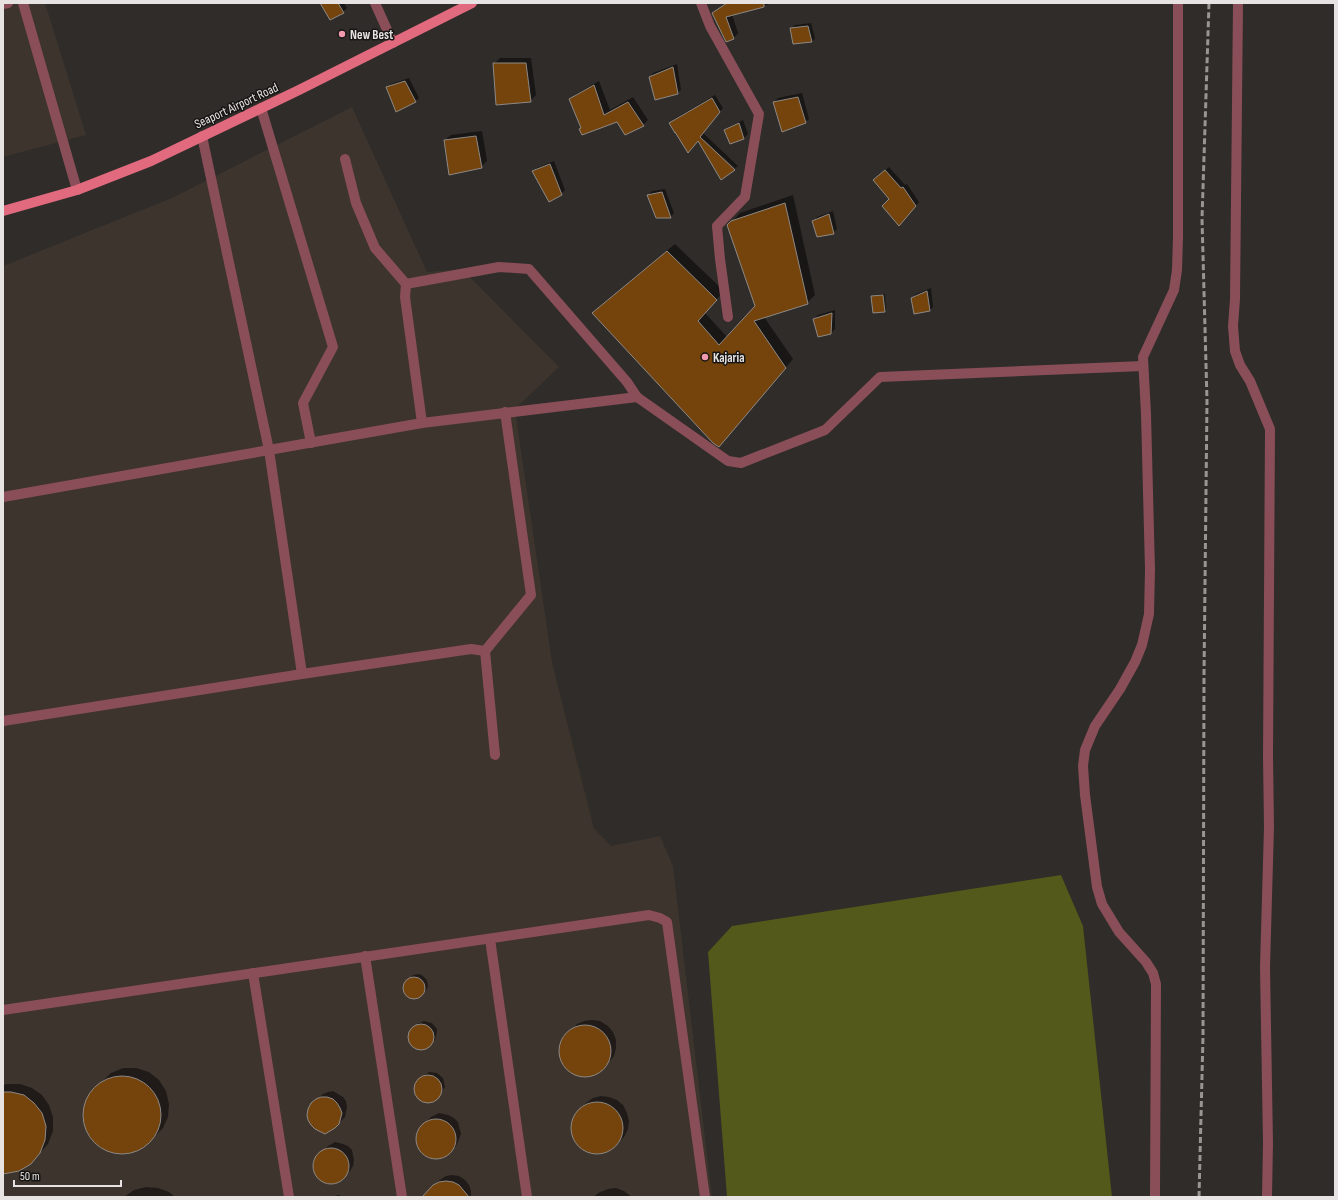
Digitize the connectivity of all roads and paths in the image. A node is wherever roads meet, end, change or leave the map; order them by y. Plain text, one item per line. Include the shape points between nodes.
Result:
1 (8, 3) edge
2 (23, 3) edge
3 (375, 3) edge
4 (472, 3) edge
5 (701, 3) edge
6 (1178, 3) edge
7 (1238, 3) edge
8 (3, 4) edge
9 (393, 43) junction
10 (261, 108) junction
11 (202, 136) junction
12 (345, 159) dead end
13 (77, 190) junction
14 (3, 211) edge
15 (406, 284) junction
16 (728, 317) dead end
17 (1143, 366) junction
18 (638, 396) junction
19 (505, 412) junction
20 (422, 423) junction
21 (311, 443) junction
22 (269, 450) junction
23 (3, 497) edge
24 (485, 651) junction
25 (302, 674) junction
26 (3, 721) edge
27 (496, 755) dead end
28 (490, 939) junction
29 (364, 956) junction
30 (253, 973) junction
31 (3, 1010) edge
32 (289, 1197) edge
33 (402, 1197) edge
34 (527, 1197) edge
35 (705, 1197) edge
36 (1155, 1197) edge
37 (1267, 1197) edge

1 - 8 street
2 - 13 street
3 - 9 street
4 - 9 main road, Seaport Airport Road
5 - 16 street via 710,26 760,114 745,197 717,226
6 - 17 street via 1177,270 1174,290 1143,357
7 - 37 street via 1233,326 1235,351 1240,365 1250,381 1270,429 1269,827 1265,967
9 - 10 main road, Seaport Airport Road
10 - 11 main road, Seaport Airport Road
10 - 21 street via 333,347 303,402
11 - 13 main road, Seaport Airport Road via 151,161
11 - 22 street
12 - 15 street via 356,203 375,248
13 - 14 main road, Seaport Airport Road
15 - 18 street via 499,267 529,270
15 - 20 street via 405,297
17 - 18 street via 880,377 825,430 741,463 728,461
17 - 36 street via 1146,401 1149,614 1142,645 1120,689 1095,726 1085,750 1083,766 1097,887 1102,904 1119,932 1146,962 1156,984
18 - 19 street
19 - 20 street
19 - 24 street via 531,594
20 - 21 street
21 - 22 street
22 - 23 street
22 - 25 street
24 - 25 street via 471,649
24 - 27 street
25 - 26 street
28 - 29 street
28 - 34 street
28 - 35 street via 649,915 667,922
29 - 30 street
29 - 33 street
30 - 31 street
30 - 32 street

